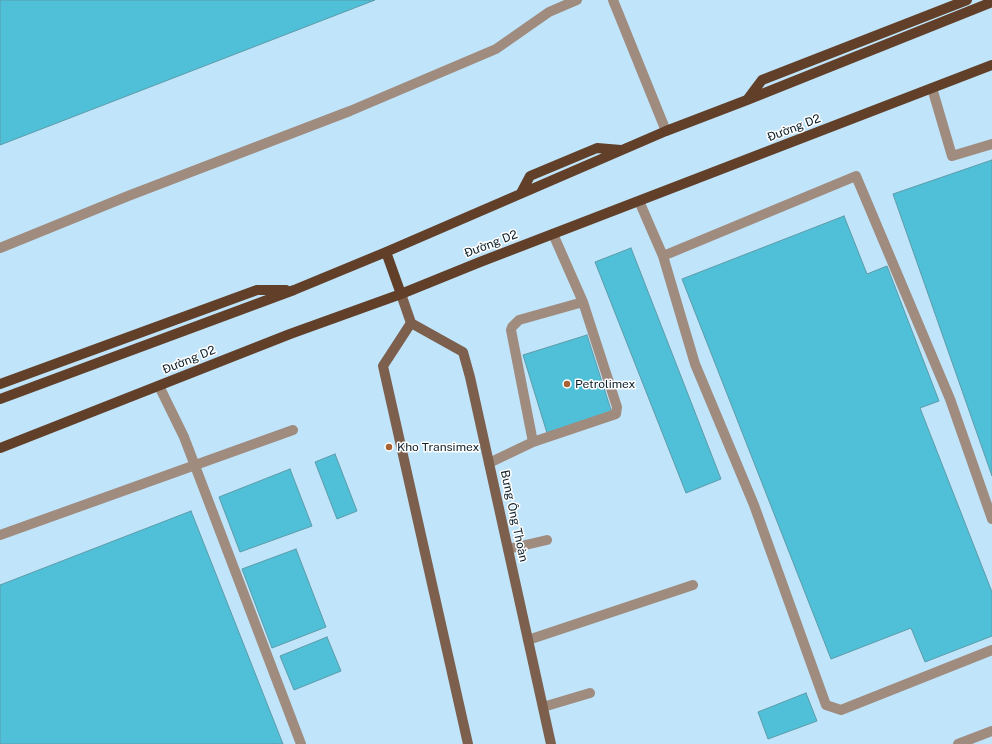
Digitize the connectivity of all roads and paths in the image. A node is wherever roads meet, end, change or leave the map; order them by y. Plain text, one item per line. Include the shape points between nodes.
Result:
1 (576, 0) edge
2 (613, 0) edge
3 (967, 0) edge
4 (992, 2) edge
5 (992, 65) edge
6 (932, 88) junction
7 (747, 100) junction
8 (666, 131) junction
9 (992, 144) edge
10 (639, 201) junction
11 (553, 234) junction
12 (0, 248) edge
13 (386, 252) junction
14 (663, 256) junction
15 (294, 290) junction
16 (401, 294) junction
17 (583, 302) junction
18 (411, 323) junction
19 (0, 384) edge
20 (158, 386) junction
21 (0, 398) edge
22 (293, 430) dead end
23 (533, 442) junction
24 (0, 448) edge
25 (489, 463) junction
26 (195, 465) junction
27 (992, 519) edge
28 (0, 535) edge
29 (547, 540) dead end
30 (508, 549) junction
31 (693, 585) dead end
32 (528, 640) junction
33 (992, 650) edge
34 (590, 693) dead end
35 (543, 707) junction
36 (992, 731) edge
37 (302, 744) edge
38 (468, 744) edge
39 (551, 744) edge
40 (958, 744) edge

1 - 12 street via 549,12 496,49 350,111
2 - 8 street
3 - 7 main road via 762,80
4 - 7 main road
5 - 6 main road, Đường D2
6 - 9 street via 952,156
6 - 10 main road, Đường D2
7 - 8 main road
8 - 13 main road via 623,150 597,148 530,176 521,194
10 - 11 main road, Đường D2
10 - 14 street
11 - 16 main road, Đường D2
11 - 17 street
13 - 15 main road
13 - 16 main road
14 - 27 street via 856,176 950,399
14 - 33 street via 695,364 754,505 826,705 841,710
15 - 19 main road via 257,290
15 - 21 main road
16 - 18 street
16 - 20 main road, Đường D2
17 - 23 street via 520,320 512,326
17 - 23 street via 617,407 616,414
18 - 25 street, Bưng Ông Thoàn via 463,352
18 - 38 street via 383,366
20 - 24 main road, Đường D2
20 - 26 street
22 - 26 street
23 - 25 street
25 - 30 street, Bưng Ông Thoàn
26 - 28 street
26 - 37 street
29 - 30 street
30 - 32 street, Bưng Ông Thoàn
31 - 32 street
32 - 35 street, Bưng Ông Thoàn
34 - 35 street
35 - 39 street, Bưng Ông Thoàn
36 - 40 street

